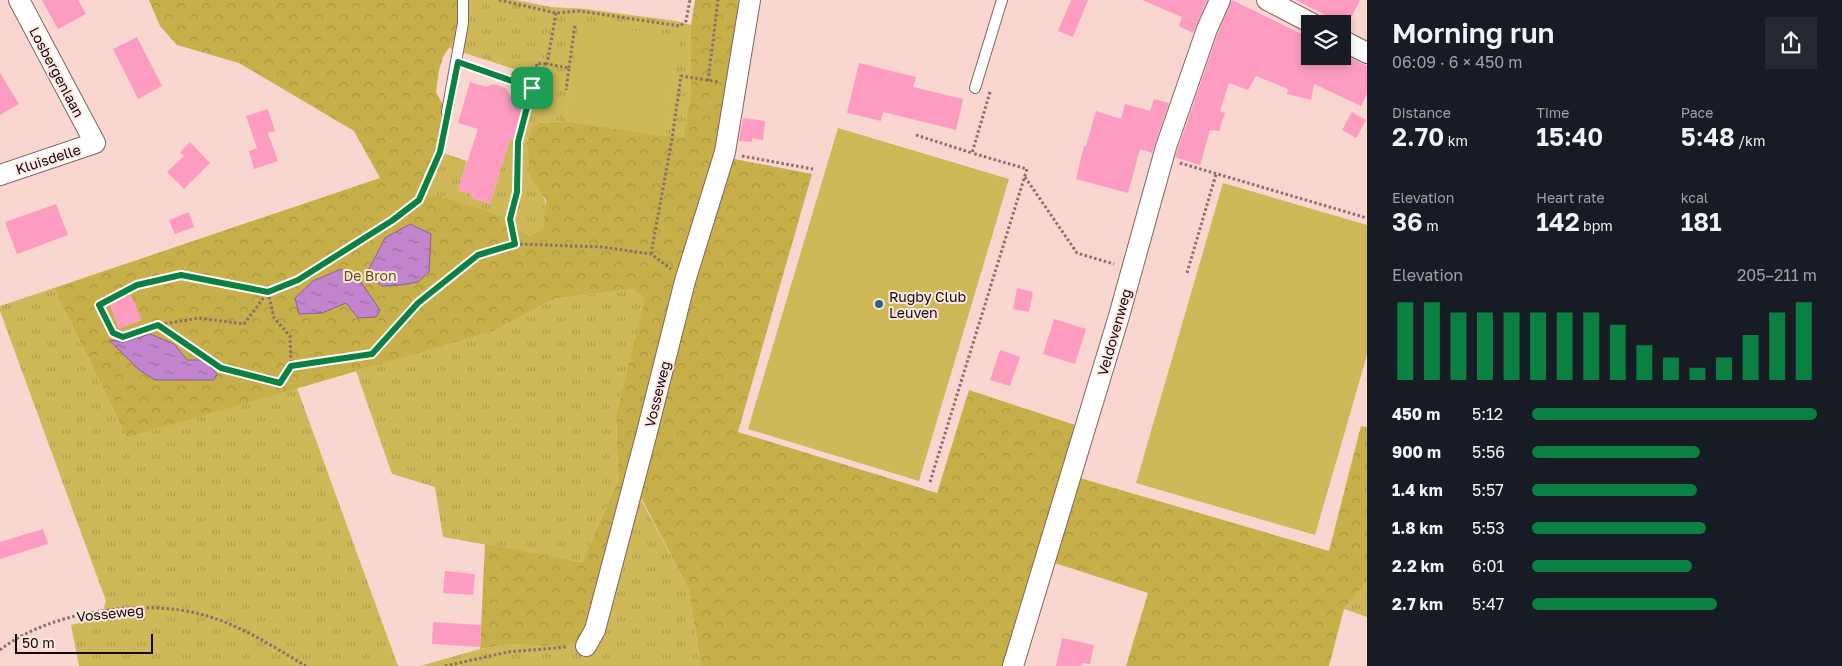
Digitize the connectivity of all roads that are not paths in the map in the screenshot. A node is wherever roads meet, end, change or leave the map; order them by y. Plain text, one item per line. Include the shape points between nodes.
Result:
1 (19, 0) edge
2 (463, 0) edge
3 (750, 0) edge
4 (1002, 0) edge
5 (1220, 0) edge
6 (1267, 0) edge
7 (1301, 18) edge
8 (1351, 45) edge
9 (1367, 53) edge
10 (975, 88) road end
11 (447, 112) road end
12 (95, 143) joint
13 (0, 175) edge
14 (586, 646) road end
15 (1014, 666) edge

1 - 12 street, Losbergenlaan
2 - 11 lane via 458,62
3 - 14 street, Vosseweg via 725,152 685,281 595,630
4 - 10 lane
5 - 15 street, Veldovenweg via 1162,158 1132,270
6 - 7 street
8 - 9 street
12 - 13 street, Kluisdelle

